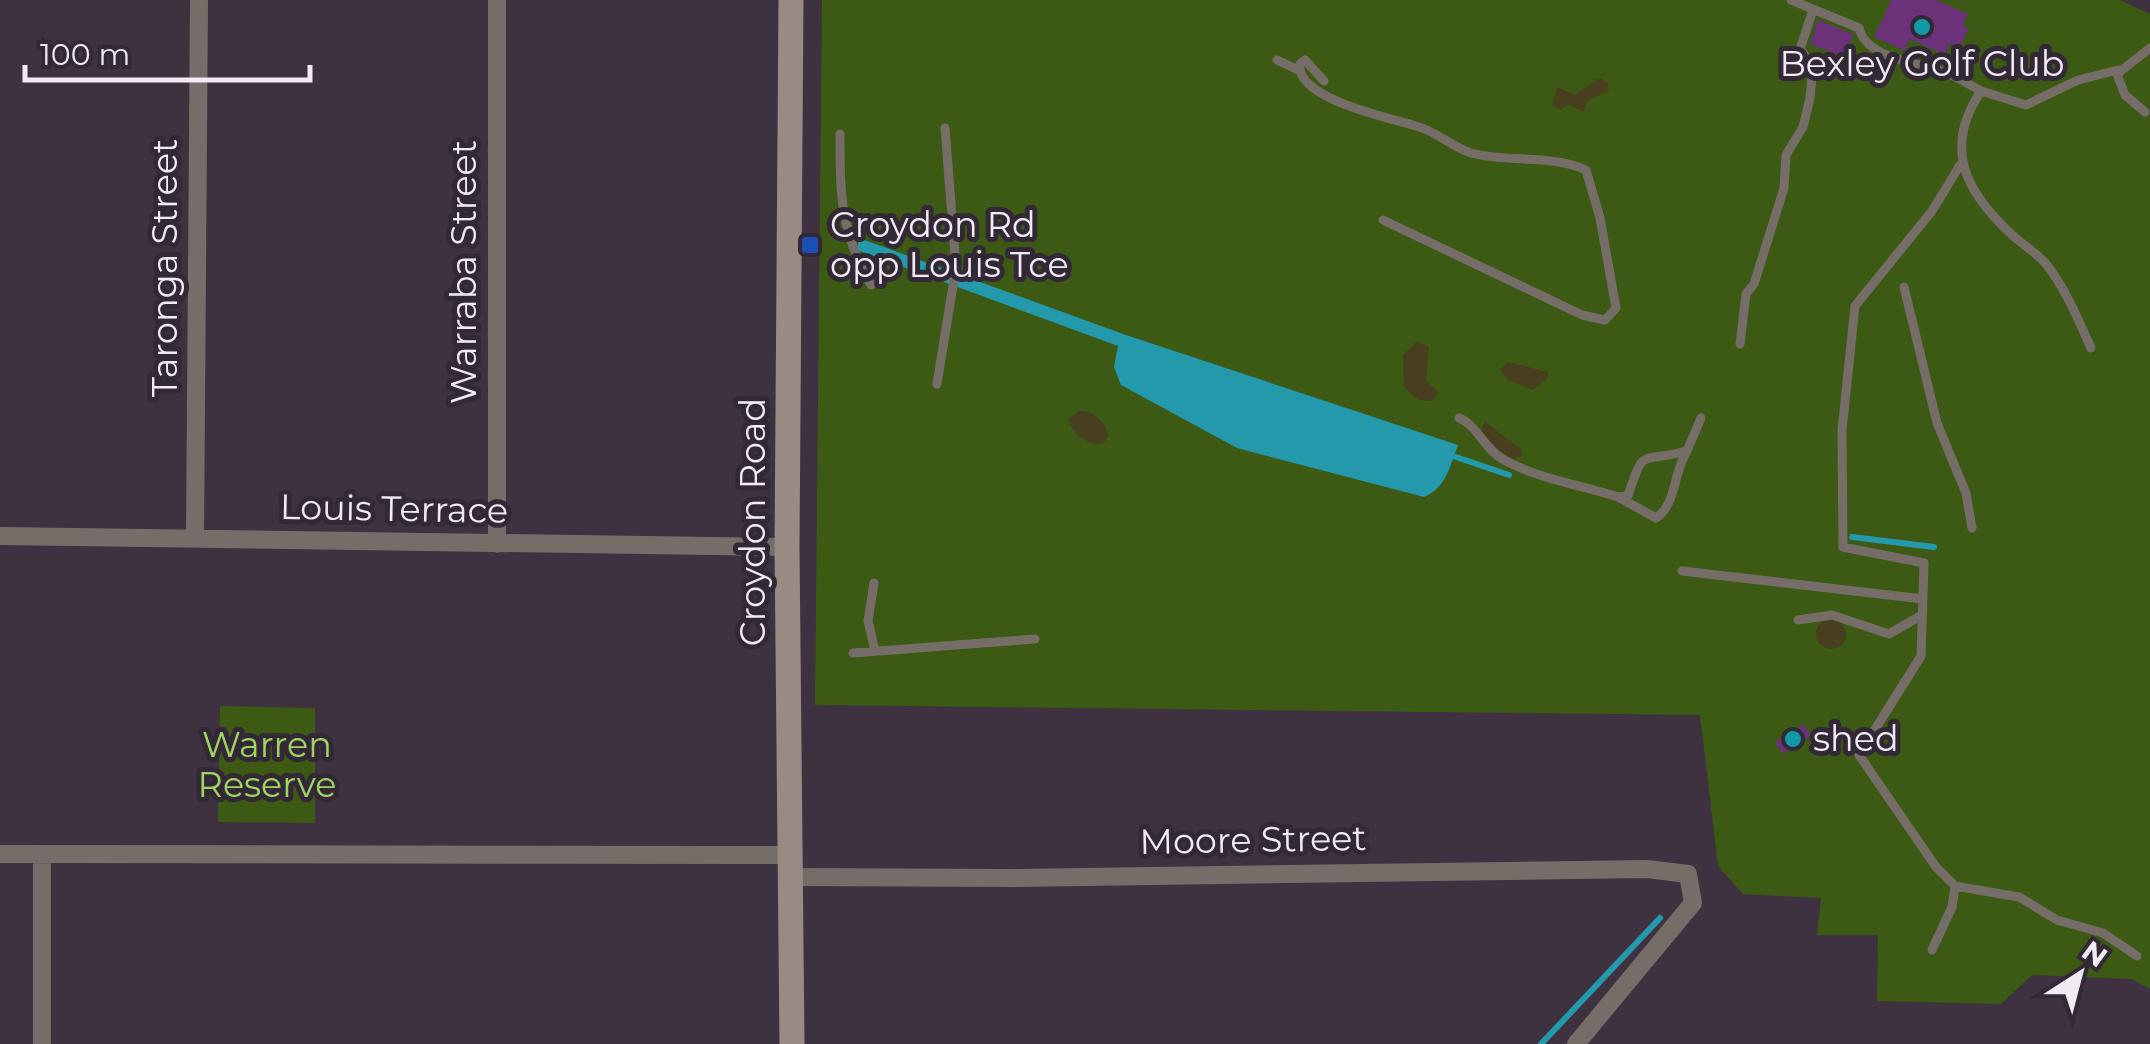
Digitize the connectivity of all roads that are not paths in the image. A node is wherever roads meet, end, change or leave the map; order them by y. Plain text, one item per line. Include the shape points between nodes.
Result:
1 (199, 0) edge
2 (497, 0) edge
3 (791, 0) edge
4 (1790, 0) edge
5 (1813, 10) junction
6 (2150, 48) edge
7 (1276, 60) dead end
8 (1298, 70) junction
9 (2118, 70) junction
10 (1324, 81) dead end
11 (1981, 91) junction
12 (2145, 112) dead end
13 (945, 128) dead end
14 (840, 134) dead end
15 (1960, 164) junction
16 (1383, 220) dead end
17 (870, 285) dead end
18 (1904, 287) dead end
19 (1740, 344) dead end
20 (2091, 348) dead end
21 (937, 384) dead end
22 (1459, 418) dead end
23 (1702, 418) dead end
24 (1687, 451) junction
25 (1618, 497) junction
26 (1972, 528) dead end
27 (0, 536) edge
28 (195, 537) junction
29 (497, 544) junction
30 (786, 547) junction
31 (1682, 571) dead end
32 (874, 583) dead end
33 (1923, 599) junction
34 (1922, 614) junction
35 (1798, 620) dead end
36 (1036, 639) dead end
37 (874, 651) junction
38 (853, 652) dead end
39 (0, 854) edge
40 (42, 856) junction
41 (789, 866) junction
42 (1955, 886) junction
43 (1932, 950) dead end
44 (2137, 956) dead end
45 (42, 1044) edge
46 (792, 1044) edge
47 (1576, 1044) edge

1 - 28 street, Taronga Street
2 - 29 street, Warraba Street
3 - 30 main road, Croydon Road
4 - 5 lane
5 - 11 lane via 1859,28 1864,41 1906,64 1937,69
5 - 19 lane via 1800,49 1813,67 1810,98 1786,155 1784,188 1746,294
6 - 9 lane
7 - 8 lane
8 - 10 lane via 1304,60
8 - 16 lane via 1327,96 1382,120 1415,125 1470,152 1586,170 1616,308 1604,320 1582,315
9 - 11 lane via 2026,105
9 - 12 lane via 2125,95
11 - 15 lane via 1964,128
13 - 21 lane via 956,267
14 - 17 lane via 840,209
15 - 20 lane via 2008,231 2059,281
15 - 33 lane via 1932,212 1855,306 1848,337 1843,548 1920,560
18 - 26 lane
22 - 25 lane via 1506,462
23 - 24 lane
24 - 25 lane via 1651,456 1633,472 1628,496
24 - 25 lane via 1664,513 1642,514
27 - 28 street, Louis Terrace
28 - 29 street, Louis Terrace
29 - 30 street, Louis Terrace
30 - 41 main road, Croydon Road
31 - 33 lane
32 - 37 lane via 868,621
33 - 34 lane
34 - 35 lane via 1888,634 1832,615
34 - 42 lane via 1921,656 1859,756
36 - 37 lane
37 - 38 lane
39 - 40 street, Moore Street
40 - 41 street, Moore Street
40 - 45 street
41 - 46 main road, Croydon Road
41 - 47 street, Moore Street via 1012,878 1646,869 1688,874 1693,903
42 - 43 lane
42 - 44 lane via 2020,897 2057,920 2103,932

